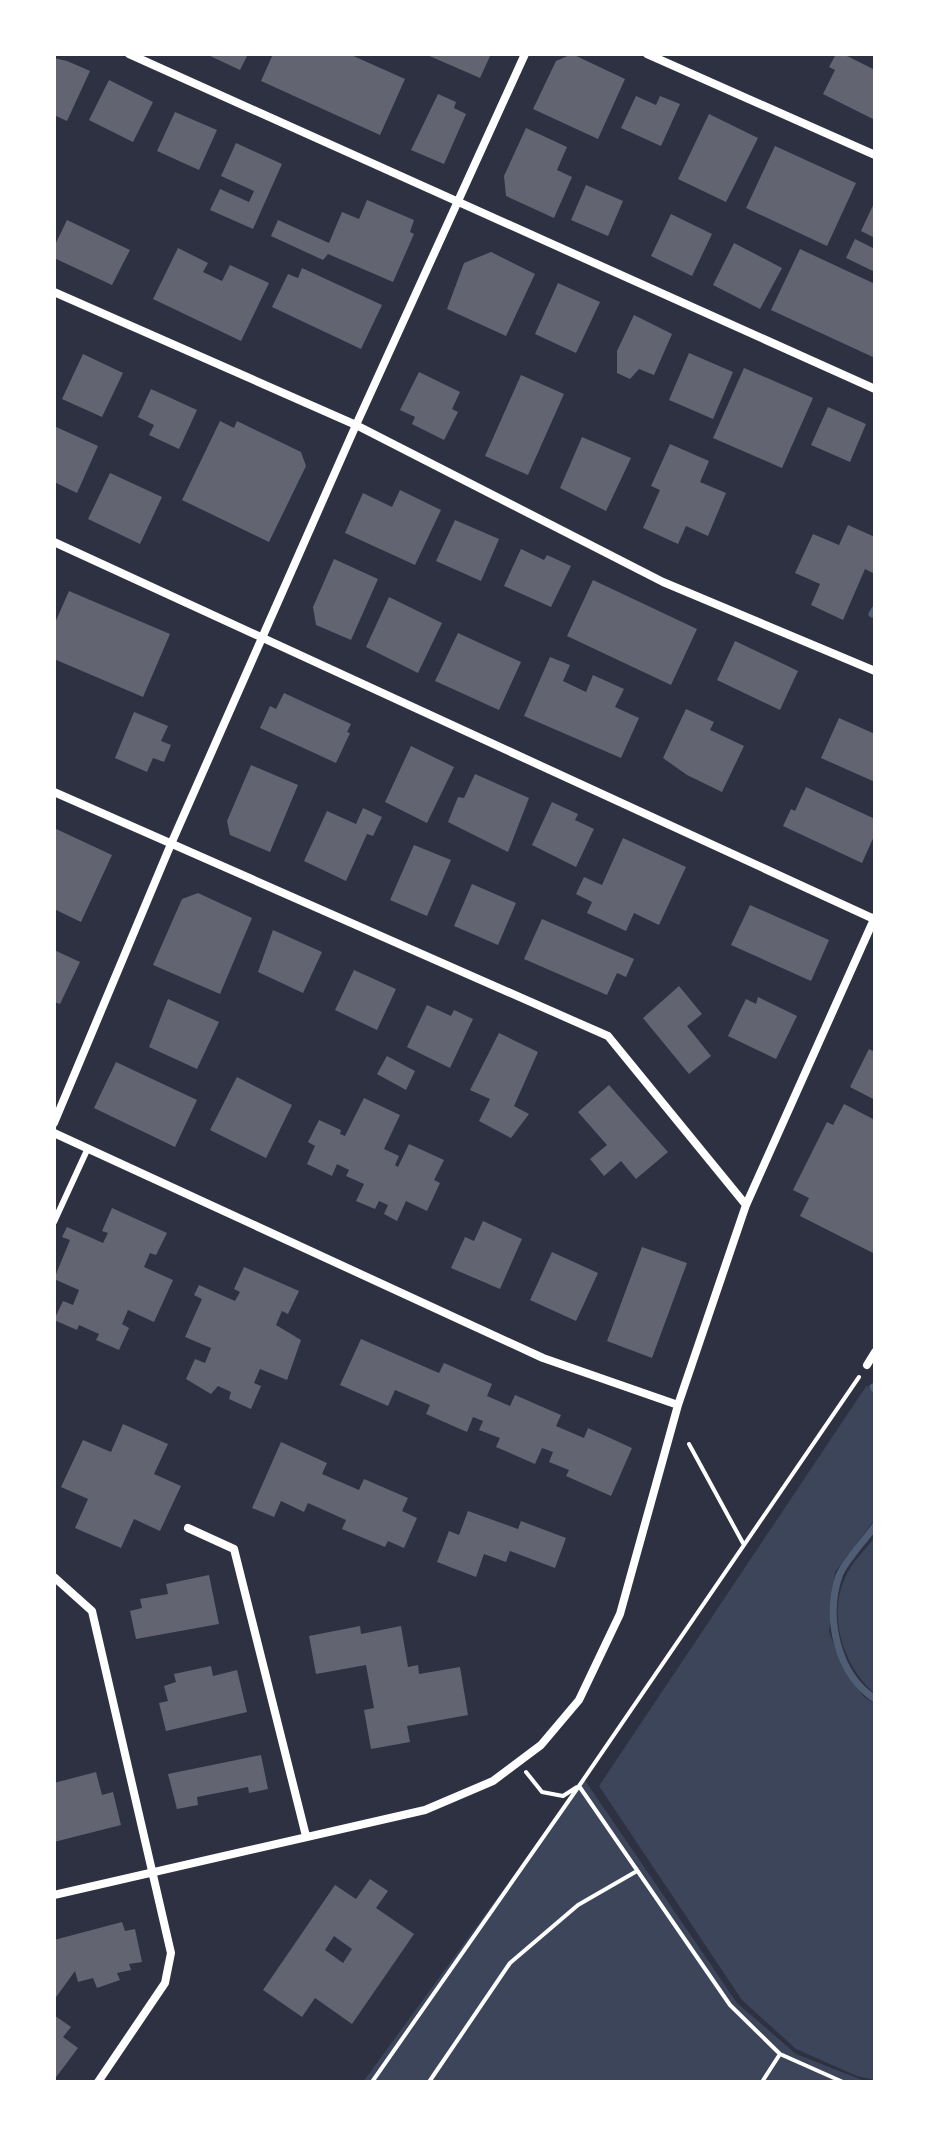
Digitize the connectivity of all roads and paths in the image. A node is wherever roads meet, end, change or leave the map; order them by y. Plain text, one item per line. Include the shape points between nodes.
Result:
1 (129, 54) edge
2 (525, 54) edge
3 (647, 54) edge
4 (875, 155) edge
5 (458, 204) junction
6 (54, 292) edge
7 (875, 389) edge
8 (356, 425) junction
9 (54, 542) edge
10 (263, 637) junction
11 (875, 671) edge
12 (54, 792) edge
13 (171, 844) junction
14 (875, 918) edge
15 (54, 1123) edge
16 (54, 1133) edge
17 (88, 1148) junction
18 (746, 1205) junction
19 (54, 1222) edge
20 (875, 1352) edge
21 (867, 1365) joint
22 (678, 1405) junction
23 (689, 1444) dead end
24 (188, 1528) dead end
25 (744, 1545) junction
26 (54, 1577) edge
27 (518, 1762) junction
28 (579, 1786) junction
29 (306, 1836) junction
30 (637, 1871) junction
31 (153, 1872) junction
32 (54, 1895) edge
33 (780, 2054) junction
34 (98, 2082) edge
35 (372, 2082) edge
36 (429, 2082) edge
37 (762, 2082) edge
38 (843, 2082) edge

1 - 5 street
2 - 5 street
3 - 4 street
5 - 7 street
5 - 8 street
6 - 8 street
8 - 10 street
8 - 11 street via 663,582
9 - 10 street
10 - 13 street
10 - 14 street
12 - 13 street
13 - 15 street
13 - 18 street via 608,1036
14 - 18 street
16 - 17 street
17 - 19 lane
17 - 22 street via 543,1358
18 - 22 street
20 - 21 street
21 - 25 path
22 - 27 street via 620,1614 579,1700 541,1745
23 - 25 path
24 - 29 street via 234,1549
25 - 28 path
26 - 31 street via 92,1611
27 - 28 path via 542,1792 563,1796
27 - 29 street via 493,1781 425,1810
28 - 30 path
28 - 35 path
29 - 31 street
30 - 33 path via 730,2005
30 - 36 path via 578,1905 510,1963
31 - 32 street
31 - 34 street via 171,1953 165,1983
33 - 37 path
33 - 38 path

